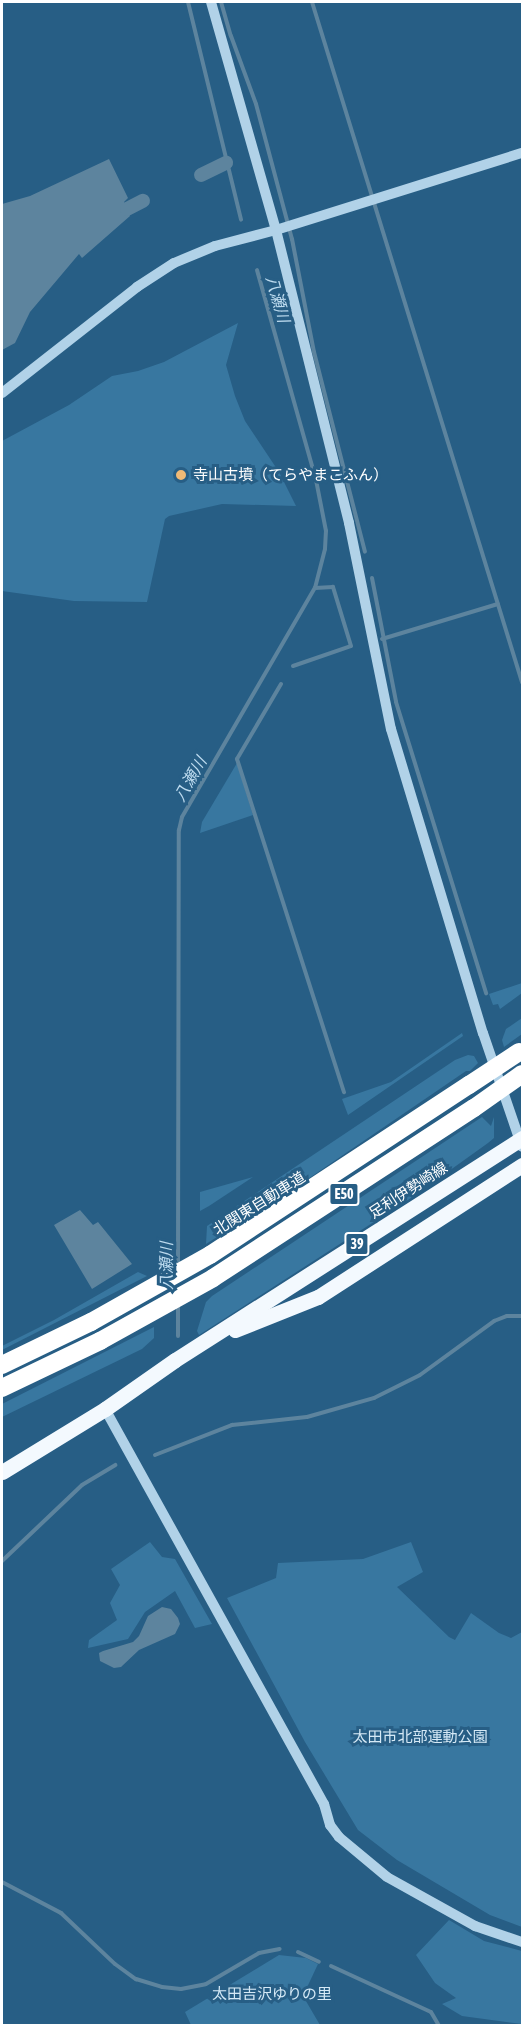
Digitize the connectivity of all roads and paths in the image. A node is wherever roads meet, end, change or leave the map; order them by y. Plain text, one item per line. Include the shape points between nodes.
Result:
1 (211, 2) edge
2 (522, 153) edge
3 (276, 230) junction
4 (2, 393) edge
5 (521, 1050) edge
6 (522, 1074) edge
7 (521, 1142) edge
8 (522, 1165) edge
9 (192, 1350) junction
10 (2, 1365) edge
11 (2, 1388) edge
12 (105, 1409) junction
13 (2, 1472) edge
14 (522, 1942) edge

1 - 3 street
2 - 3 street
3 - 4 street via 215,246 174,263 137,287
3 - 7 street via 349,523 391,729 479,1022
5 - 10 highway, 北関東自動車道 / E50, bridge via 210,1255 91,1322
6 - 11 highway, E50, bridge via 213,1278 149,1315
7 - 9 main road, 足利伊勢崎線 / 39
8 - 9 main road, 足利伊勢崎線 / 39 via 318,1297 219,1335
9 - 12 main road, 足利伊勢崎線 / 39
12 - 13 main road, 足利伊勢崎線 / 39
12 - 14 street via 339,1837 387,1876 475,1926

